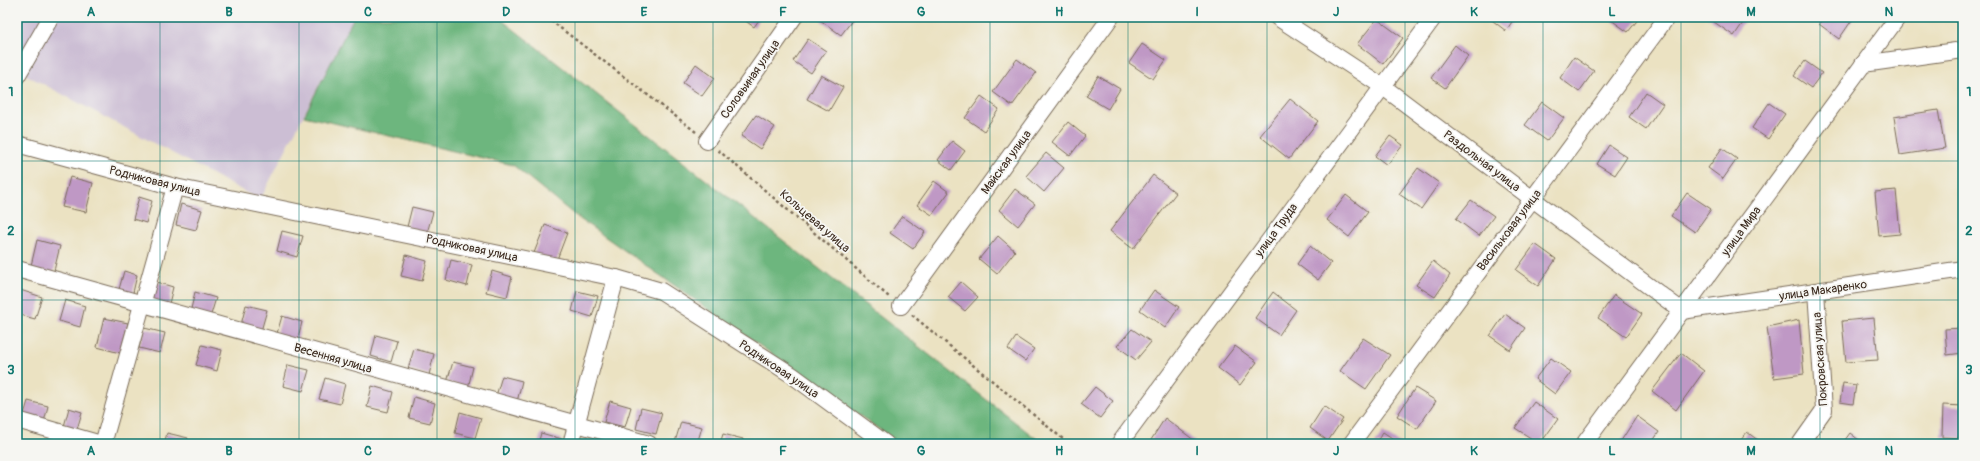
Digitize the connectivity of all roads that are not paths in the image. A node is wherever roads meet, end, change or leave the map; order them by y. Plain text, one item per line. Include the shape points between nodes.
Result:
1 (51, 17) edge
2 (794, 17) edge
3 (1111, 17) edge
4 (1277, 17) edge
5 (1434, 17) edge
6 (1667, 17) edge
7 (1898, 17) edge
8 (1963, 50) edge
9 (1863, 64) junction
10 (17, 76) edge
11 (1382, 86) junction
12 (707, 141) road end
13 (17, 144) edge
14 (174, 187) junction
15 (1532, 199) junction
16 (1963, 269) edge
17 (17, 270) edge
18 (616, 278) junction
19 (1816, 291) junction
20 (141, 304) junction
21 (901, 306) road end
22 (1682, 311) junction
23 (17, 420) edge
24 (577, 425) junction
25 (102, 444) edge
26 (571, 444) edge
27 (649, 444) edge
28 (886, 444) edge
29 (1119, 444) edge
30 (1351, 444) edge
31 (1584, 444) edge
32 (1800, 444) edge

1 - 10 street
2 - 12 street, Соловьиная улица
3 - 21 street, Майская улица
4 - 11 street, Раздольная улица
5 - 11 street, улица Труда
6 - 15 street, Васильковая улица
7 - 9 street, улица Мира
8 - 9 street
9 - 22 street, улица Мира
11 - 15 street, Раздольная улица
11 - 29 street, улица Труда
13 - 14 street, Родниковая улица
14 - 18 street, Родниковая улица
14 - 20 street
15 - 22 street, Раздольная улица
15 - 30 street, Васильковая улица
16 - 19 street, улица Макаренко
17 - 20 street, Весенняя улица
18 - 24 street
18 - 28 street, Родниковая улица via 661,291 792,376
19 - 22 street, улица Макаренко
19 - 32 street, Покровская улица via 1824,410
20 - 24 street, Весенняя улица
20 - 25 street
22 - 31 street, улица Мира
23 - 25 street
24 - 26 street
24 - 27 street, Весенняя улица

